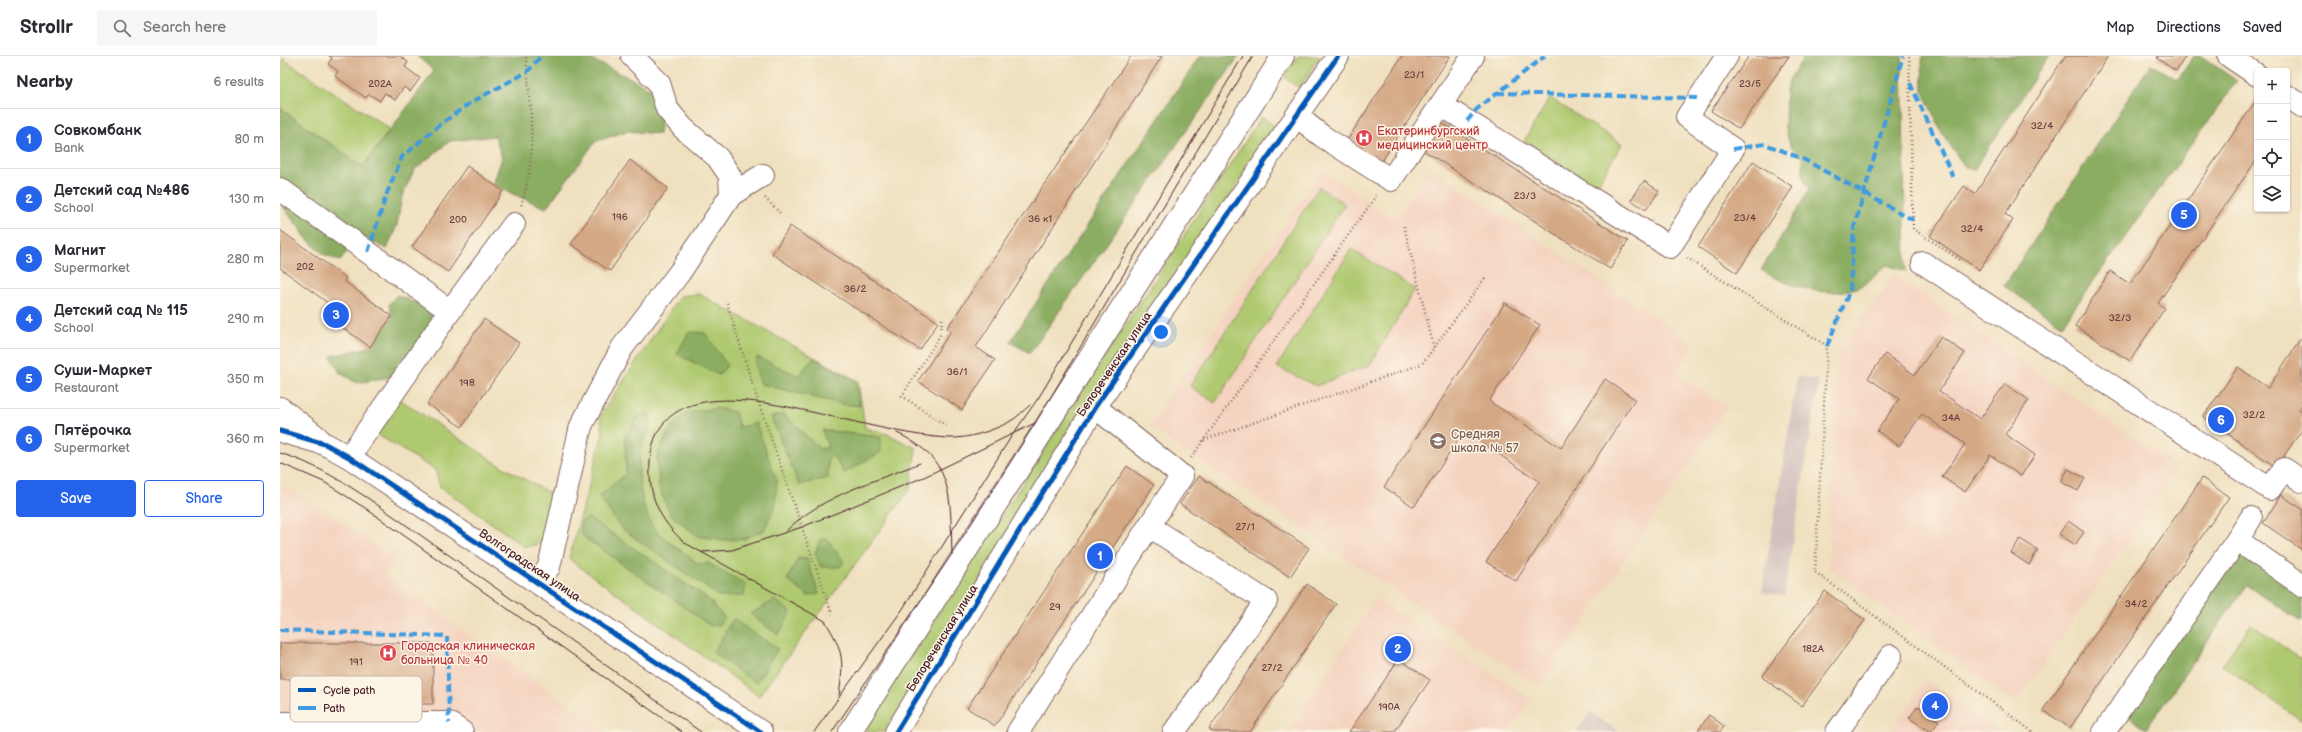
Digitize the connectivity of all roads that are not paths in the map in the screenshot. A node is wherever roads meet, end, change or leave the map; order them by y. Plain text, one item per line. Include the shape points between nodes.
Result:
1 (632, 56) edge
2 (1283, 56) edge
3 (1338, 56) edge
4 (1473, 56) edge
5 (1727, 56) edge
6 (2229, 56) edge
7 (2254, 73) edge
8 (2290, 98) edge
9 (1441, 105) junction
10 (2302, 106) edge
11 (1298, 117) junction
12 (763, 175) dead end
13 (280, 189) edge
14 (731, 195) junction
15 (514, 224) road end
16 (1924, 263) dead end
17 (450, 311) junction
18 (1095, 407) junction
19 (280, 408) edge
20 (280, 431) edge
21 (325, 444) junction
22 (349, 457) junction
23 (2302, 481) edge
24 (2251, 518) dead end
25 (1149, 526) junction
26 (2237, 540) junction
27 (538, 582) junction
28 (2302, 585) edge
29 (1891, 656) dead end
30 (280, 723) edge
31 (462, 732) edge
32 (761, 732) edge
33 (850, 732) edge
34 (896, 732) edge
35 (1018, 732) edge
36 (1174, 732) edge
37 (1837, 732) edge
38 (2104, 732) edge

1 - 14 street via 659,83 667,109 718,158 730,176
2 - 33 street, Белореченская улица
3 - 11 street, Белореченская улица
4 - 9 street
5 - 9 street via 1687,117 1733,149 1670,247
6 - 7 street
8 - 10 street
9 - 11 street via 1391,180 1322,136
11 - 18 street, Белореченская улица
12 - 14 street
13 - 17 street
14 - 27 street via 680,272 622,348 581,426 549,568
15 - 17 street
16 - 23 street via 2270,489 2284,468
17 - 22 street
18 - 25 street via 1182,476
18 - 34 street, Белореченская улица
19 - 21 street
20 - 21 street, Волгоградская улица
21 - 22 street, Волгоградская улица
22 - 27 street, Волгоградская улица
24 - 26 street
25 - 35 street
25 - 36 street via 1266,601
26 - 28 street
26 - 38 street
27 - 32 street, Волгоградская улица
29 - 37 street
30 - 31 street via 449,723

